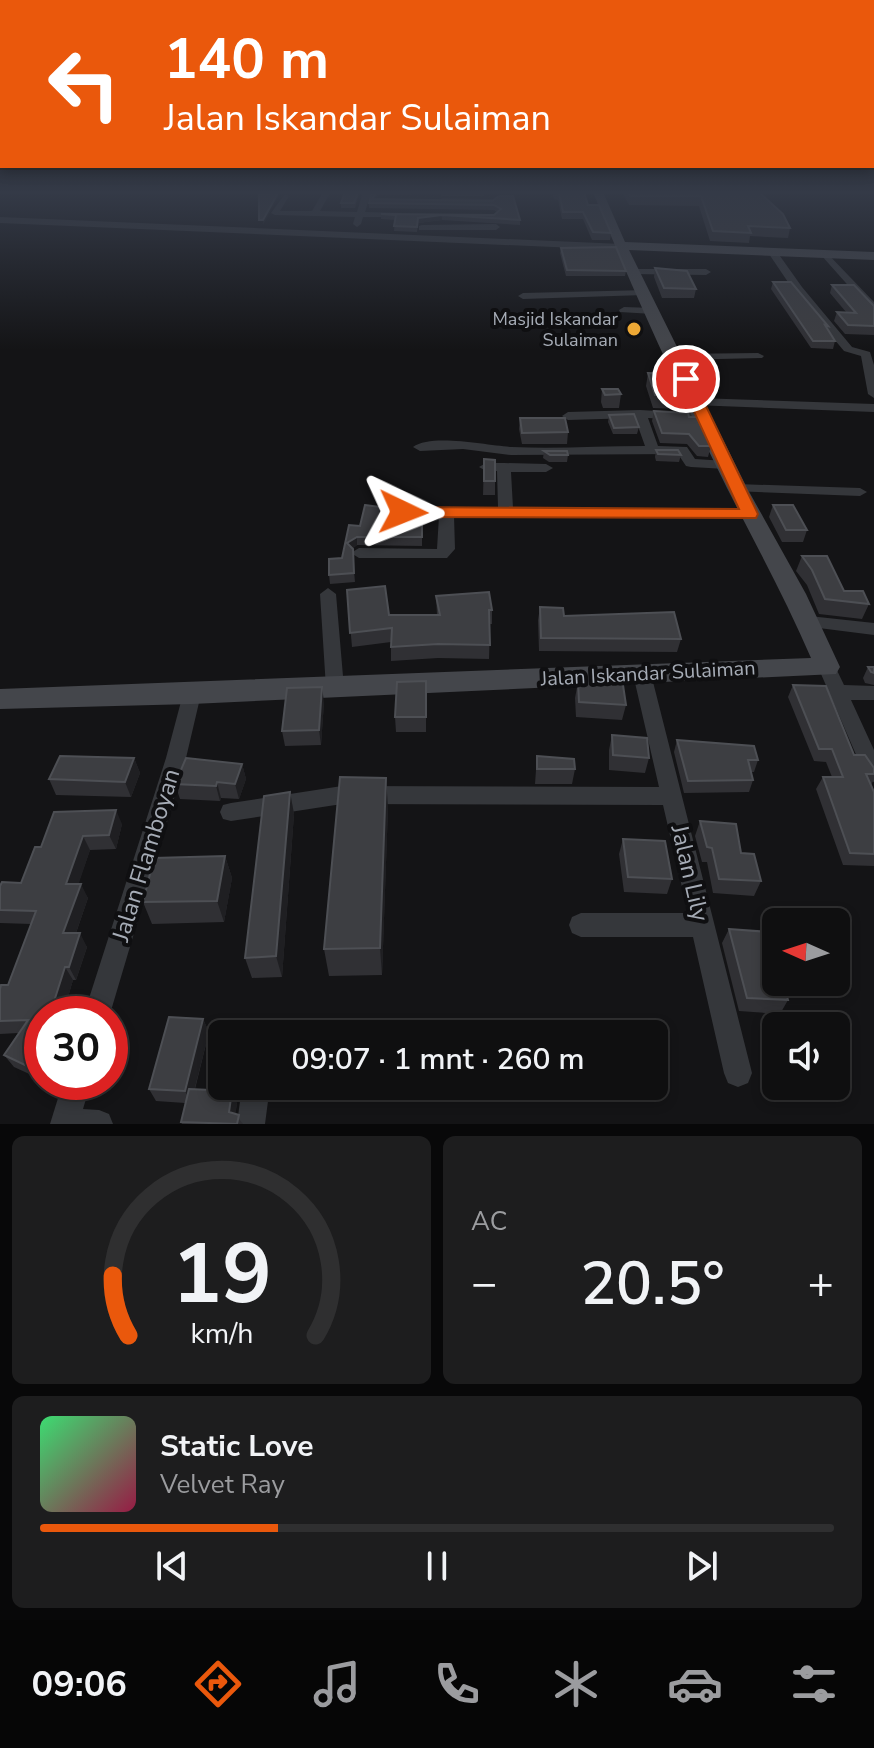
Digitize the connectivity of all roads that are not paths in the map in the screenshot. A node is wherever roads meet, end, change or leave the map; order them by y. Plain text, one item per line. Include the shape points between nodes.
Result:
1 (585, 244) edge
2 (622, 246) junction
3 (772, 251) junction
4 (824, 253) junction
5 (874, 256) edge
6 (706, 272) dead end
7 (644, 291) junction
8 (523, 296) dead end
9 (874, 308) edge
10 (624, 310) dead end
11 (870, 354) edge
12 (758, 356) dead end
13 (675, 357) junction
14 (874, 394) edge
15 (874, 408) edge
16 (701, 410) junction
17 (640, 414) junction
18 (568, 416) edge
19 (420, 447) dead end
20 (652, 448) junction
21 (726, 465) junction
22 (486, 467) edge
23 (504, 467) junction
24 (546, 468) dead end
25 (737, 488) junction
26 (860, 492) dead end
27 (381, 511) edge
28 (446, 513) junction
29 (506, 514) junction
30 (750, 514) junction
31 (359, 553) dead end
32 (328, 594) dead end
33 (809, 622) junction
34 (874, 629) edge
35 (827, 667) junction
36 (642, 674) junction
37 (335, 688) junction
38 (837, 692) junction
39 (874, 693) edge
40 (192, 694) junction
41 (0, 699) edge
42 (868, 742) edge
43 (874, 773) edge
44 (673, 796) junction
45 (231, 812) dead end
46 (581, 925) dead end
47 (702, 925) junction
48 (103, 996) edge
49 (738, 1073) dead end
50 (71, 1100) edge
51 (254, 1100) edge
52 (64, 1124) edge
53 (99, 1124) edge
54 (251, 1124) edge

1 - 2 street
2 - 3 street
2 - 7 street
3 - 4 street
3 - 11 street via 848,349
4 - 5 street
4 - 9 street
6 - 7 street
7 - 8 street
7 - 10 street
7 - 13 street
11 - 14 street
12 - 13 street
13 - 16 street
15 - 16 street
16 - 17 street
16 - 21 street
17 - 18 street
17 - 20 street
19 - 20 street
20 - 21 street via 683,450 691,463
21 - 25 street
22 - 23 street
23 - 24 street
23 - 29 street
25 - 26 street
25 - 30 street
27 - 28 street
28 - 29 street
28 - 31 street via 447,549 441,554
29 - 30 street
30 - 33 street
32 - 37 street
33 - 34 street
33 - 35 street
35 - 36 street, Jalan Iskandar Sulaiman
35 - 38 street
36 - 37 street, Jalan Iskandar Sulaiman
36 - 44 street, Jalan Lily
37 - 40 street, Jalan Iskandar Sulaiman
38 - 39 street
38 - 42 street
40 - 41 street, Jalan Iskandar Sulaiman
40 - 48 street, Jalan Flamboyan
42 - 43 street
44 - 45 street via 342,795
44 - 47 street, Jalan Lily
46 - 47 street
47 - 49 street, Jalan Lily
50 - 52 street
51 - 54 street
52 - 53 street

